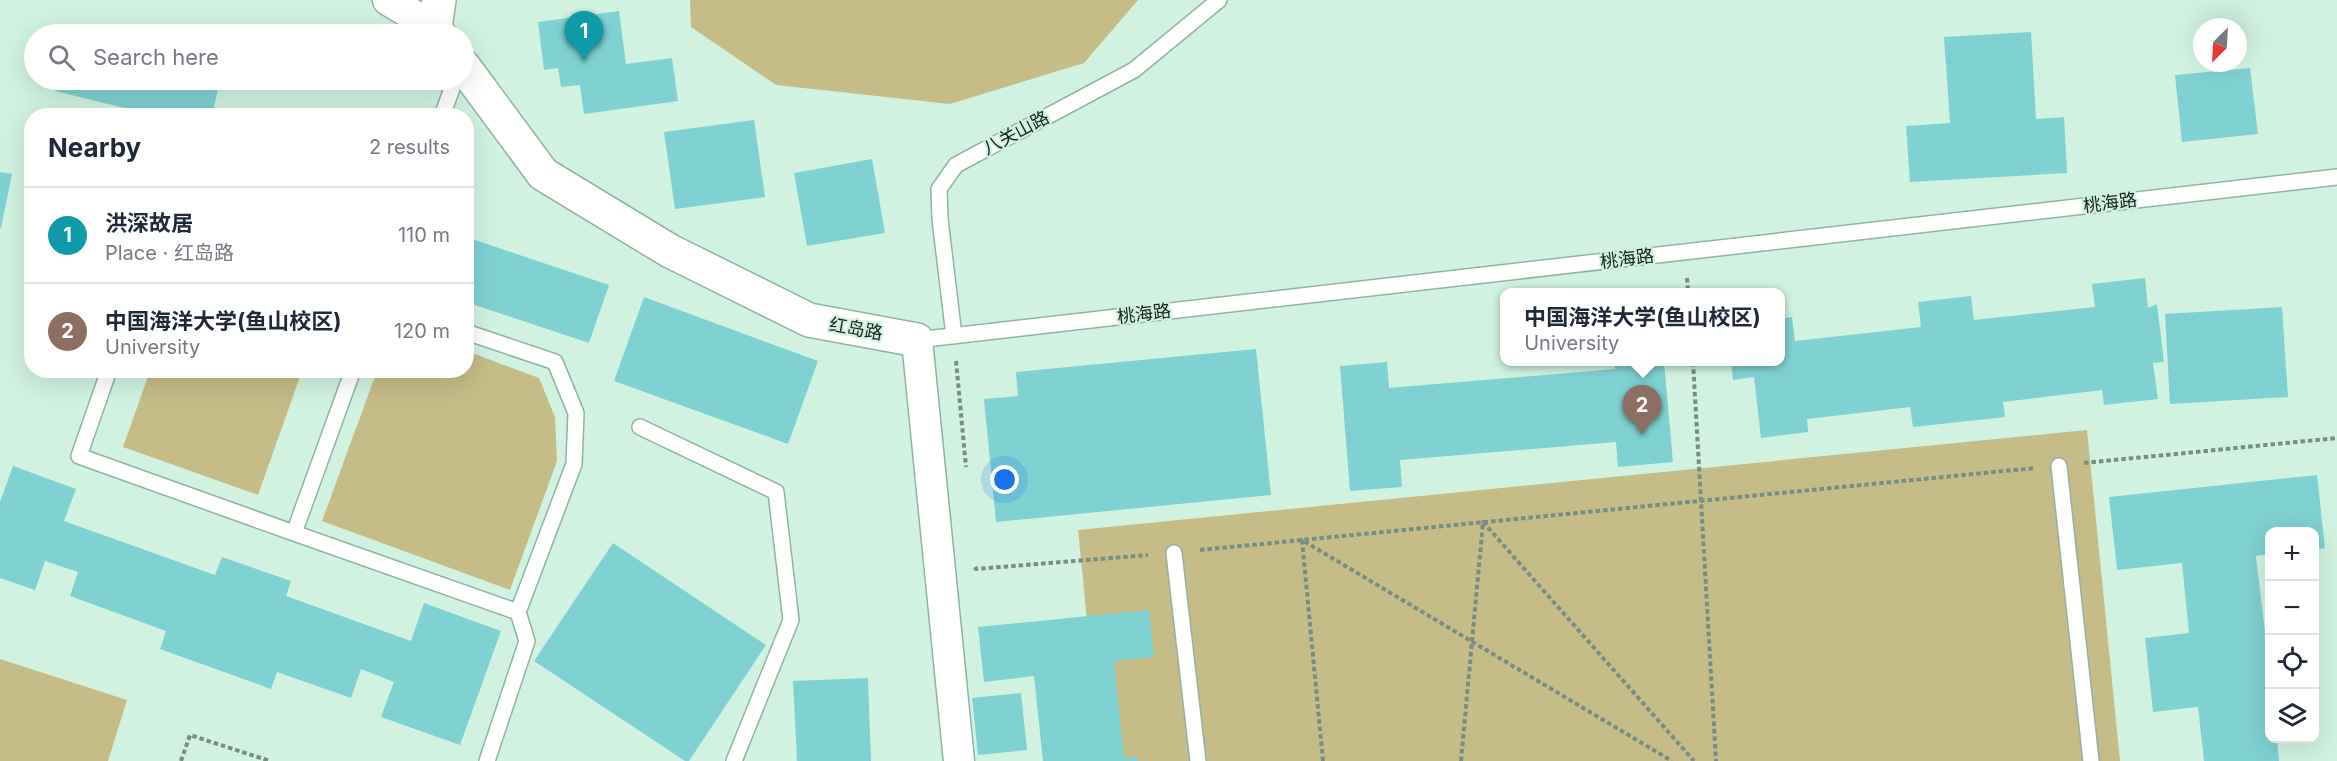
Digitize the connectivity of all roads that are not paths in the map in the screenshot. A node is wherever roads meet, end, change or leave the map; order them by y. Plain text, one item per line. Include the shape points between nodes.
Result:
1 (388, 0) edge
2 (1219, 0) edge
3 (434, 16) edge
4 (474, 81) edge
5 (451, 90) edge
6 (445, 108) edge
7 (2337, 177) edge
8 (474, 335) edge
9 (954, 336) junction
10 (917, 340) junction
11 (106, 378) edge
12 (350, 378) edge
13 (640, 427) dead end
14 (2059, 466) road end
15 (294, 533) junction
16 (1174, 553) road end
17 (518, 612) junction
18 (487, 761) edge
19 (734, 761) edge
20 (959, 761) edge
21 (1198, 761) edge
22 (2091, 761) edge

1 - 3 street
2 - 9 lane, 八关山路 via 1134,70 956,165 939,189
4 - 10 street, 红岛路 via 543,174 670,251 809,320
5 - 6 lane
7 - 9 lane, 桃海路
8 - 17 lane via 555,362 576,413 574,464
9 - 10 lane, 桃海路
10 - 20 street
11 - 15 lane via 79,456
12 - 15 lane
13 - 19 lane via 776,492 791,620
14 - 22 lane
15 - 17 lane
16 - 21 lane
17 - 18 lane via 527,641

